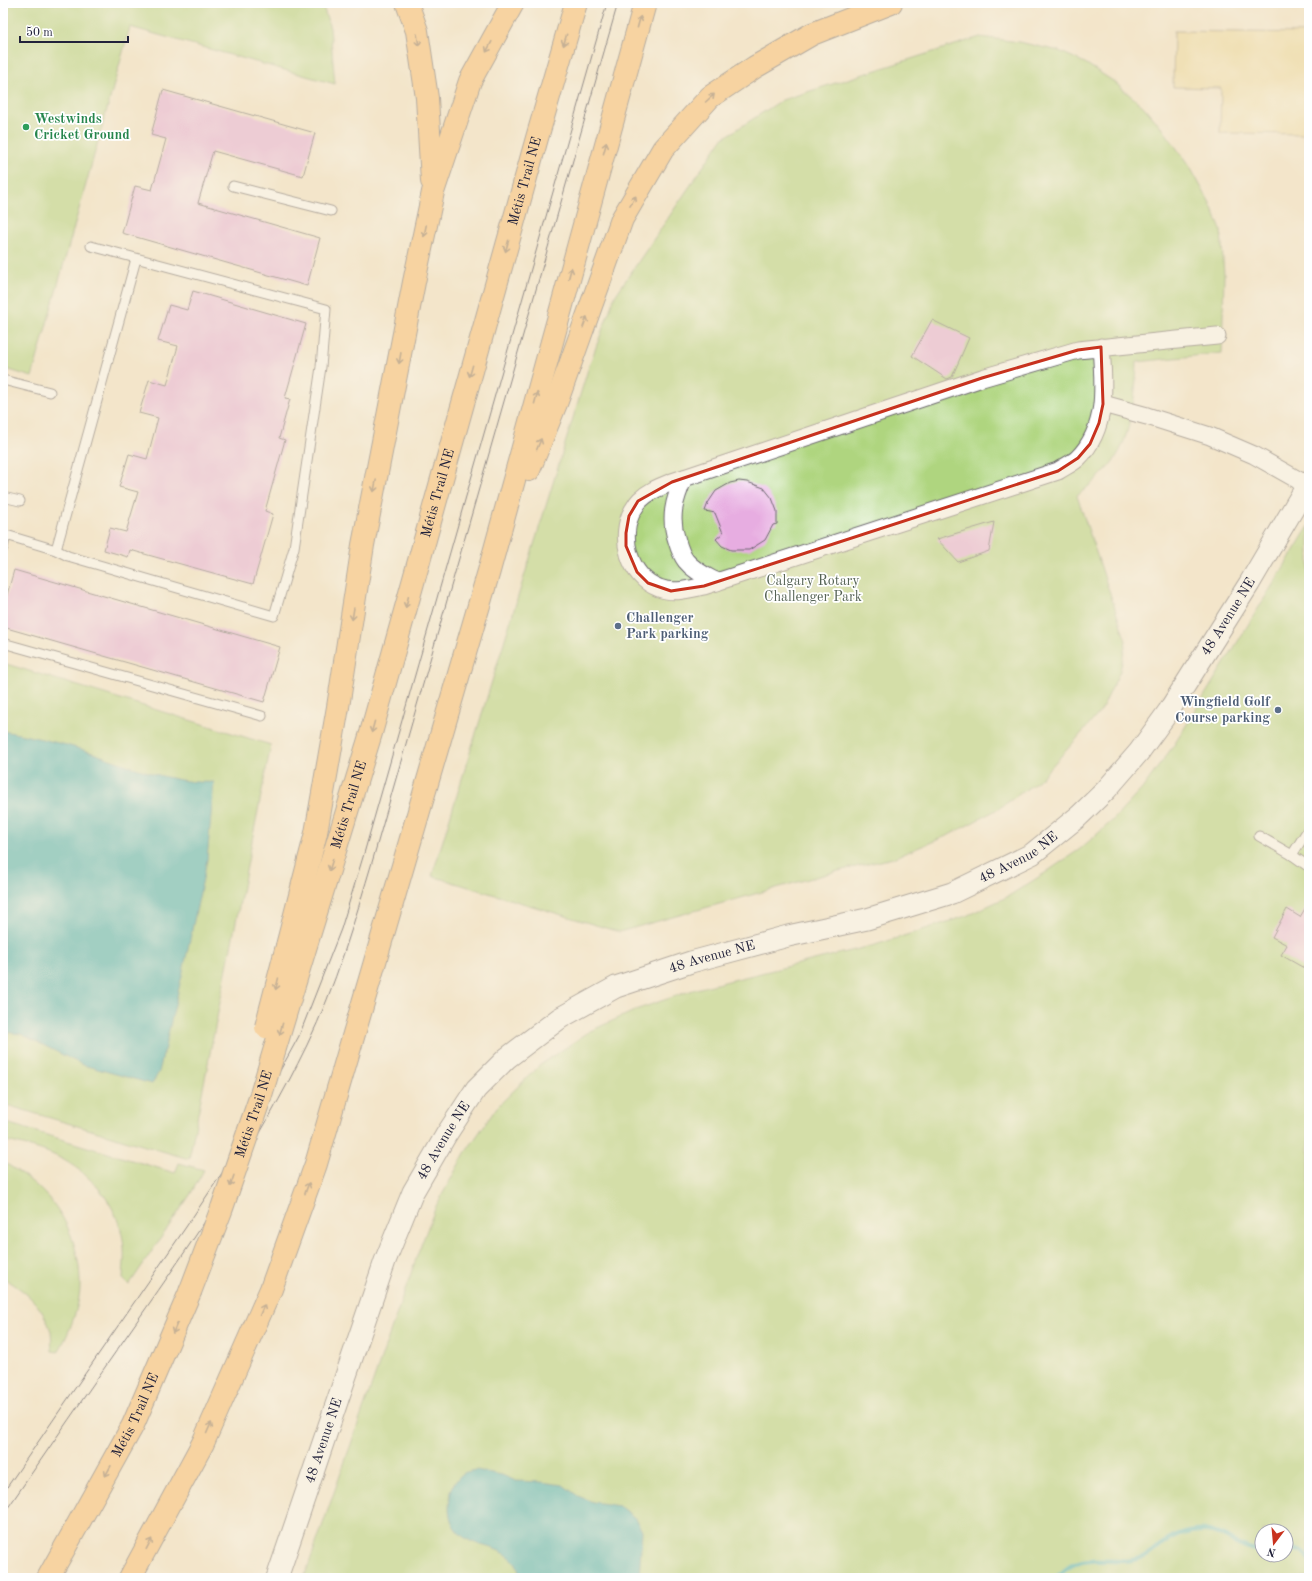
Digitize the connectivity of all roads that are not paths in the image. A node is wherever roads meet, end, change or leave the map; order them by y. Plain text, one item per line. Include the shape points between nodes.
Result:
1 (407, 3) edge
2 (576, 3) edge
3 (645, 3) edge
4 (891, 3) edge
5 (510, 8) edge
6 (233, 186) dead end
7 (433, 192) junction
8 (330, 211) dead end
9 (91, 246) dead end
10 (136, 259) junction
11 (1217, 336) dead end
12 (1101, 347) junction
13 (3, 380) edge
14 (50, 392) dead end
15 (1103, 404) junction
16 (684, 478) junction
17 (1308, 485) edge
18 (3, 497) edge
19 (20, 501) dead end
20 (3, 548) edge
21 (56, 550) junction
22 (489, 571) junction
23 (717, 582) junction
24 (3, 643) edge
25 (262, 716) dead end
26 (1309, 828) edge
27 (1259, 836) dead end
28 (1292, 855) junction
29 (1309, 867) edge
30 (295, 949) junction
31 (48, 1578) edge
32 (130, 1578) edge
33 (277, 1578) edge

1 -> 7 main road via 417,31 427,98
2 -> 30 main road, Métis Trail NE via 371,733
22 -> 3 main road
22 -> 4 main road via 556,401 622,219 663,149 710,96 755,67 812,34
5 -> 7 main road via 470,81
6 - 8 lane
7 -> 30 main road via 364,545
9 - 10 lane
10 - 21 lane
10 - 21 lane via 326,309 321,367 294,548 274,616 68,556
11 - 12 street
12 - 15 street
12 - 16 street via 1078,350 982,378
13 - 14 lane
15 - 17 street via 1210,436 1254,455
15 - 23 street via 1099,423 1090,444 1078,458 1058,471
16 - 23 street via 674,504 674,534 685,560 703,575
16 - 23 street via 651,491 638,501 629,516 626,533 630,559 637,572 648,583 659,588 671,591 686,590
17 - 33 street, 48 Avenue NE via 1168,712 1139,752 1079,816 1032,854 952,893 867,919 788,936 691,962 616,987 560,1018 507,1058 476,1090 413,1192 386,1261
18 - 19 lane
20 - 21 lane via 6,535
32 -> 22 main road via 203,1443 272,1289 316,1164
24 - 25 lane
26 - 28 lane
27 - 28 lane
28 - 29 lane
30 -> 31 main road, Métis Trail NE, bridge via 260,1098 190,1292 133,1425

